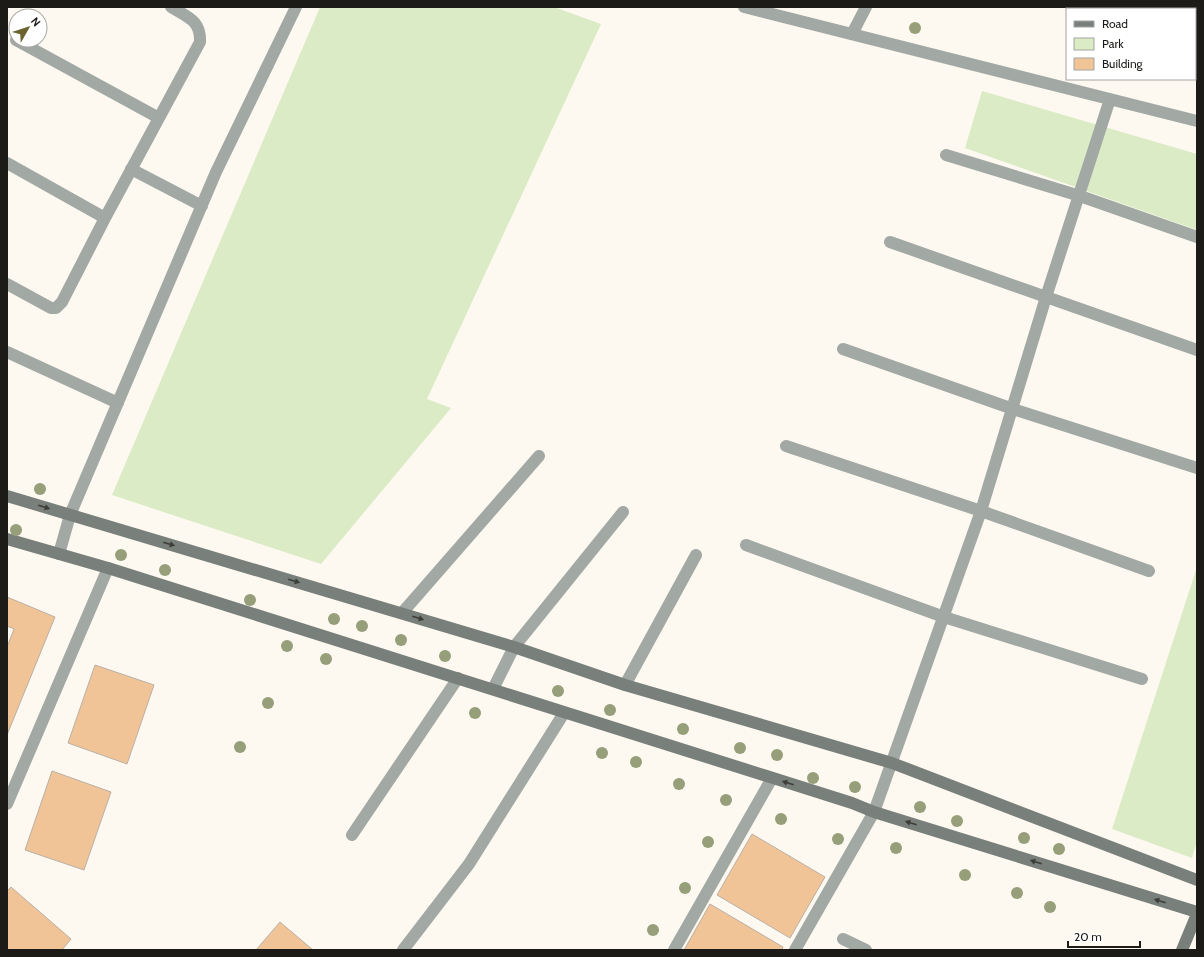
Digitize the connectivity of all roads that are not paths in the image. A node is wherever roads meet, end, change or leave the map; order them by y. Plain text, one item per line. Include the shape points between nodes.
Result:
1 (170, 7) edge
2 (296, 7) edge
3 (744, 7) edge
4 (866, 7) edge
5 (852, 34) junction
6 (31, 48) edge
7 (1110, 99) junction
8 (159, 118) junction
9 (1197, 121) edge
10 (946, 155) dead end
11 (7, 163) edge
12 (131, 169) junction
13 (1080, 196) junction
14 (202, 206) junction
15 (105, 218) junction
16 (1197, 237) edge
17 (890, 242) dead end
18 (7, 284) edge
19 (1046, 298) junction
20 (843, 348) dead end
21 (1197, 350) edge
22 (7, 352) edge
23 (118, 403) junction
24 (1013, 409) junction
25 (786, 446) dead end
26 (539, 456) dead end
27 (1197, 468) edge
28 (7, 496) edge
29 (981, 511) junction
30 (623, 512) dead end
31 (70, 515) junction
32 (7, 539) edge
33 (746, 545) dead end
34 (59, 554) junction
35 (696, 555) dead end
36 (108, 568) junction
37 (1149, 571) dead end
38 (402, 613) junction
39 (944, 616) junction
40 (514, 647) junction
41 (458, 678) junction
42 (1142, 679) dead end
43 (625, 685) junction
44 (492, 689) junction
45 (564, 713) junction
46 (892, 763) junction
47 (772, 778) junction
48 (7, 804) edge
49 (874, 812) junction
50 (352, 835) dead end
51 (1197, 880) edge
52 (1197, 913) edge
53 (843, 939) dead end
54 (403, 950) edge
55 (674, 950) edge
56 (795, 950) edge
57 (866, 950) edge
58 (1182, 950) edge

1 - 8 street via 198,26 200,42
2 - 14 street
3 - 5 street
4 - 5 street
5 - 7 street
6 - 8 street
7 - 9 street
7 - 13 street
8 - 12 street
10 - 13 street
11 - 15 street
12 - 14 street
12 - 15 street
13 - 16 street
13 - 19 street
14 - 23 street
15 - 18 street via 62,302 56,308 51,308
17 - 19 street
19 - 21 street
19 - 24 street
20 - 24 street
22 - 23 street
23 - 31 street
24 - 27 street
24 - 29 street
25 - 29 street
26 - 38 street
28 -> 31 street
29 - 37 street
29 - 39 street
30 - 40 street
31 - 34 street
31 -> 38 street
32 - 34 street
33 - 39 street
34 - 36 street
35 - 43 street
36 - 41 street
36 - 48 street
38 -> 40 street
39 - 42 street
39 - 46 street
40 - 43 street
40 - 44 street
41 - 44 street
41 - 50 street
43 - 46 street
44 - 45 street
45 - 47 street
45 - 54 street via 469,864
46 - 49 street
46 - 51 street
49 -> 47 street
47 - 55 street
52 -> 49 street
49 - 56 street
52 - 58 street
53 - 57 street

